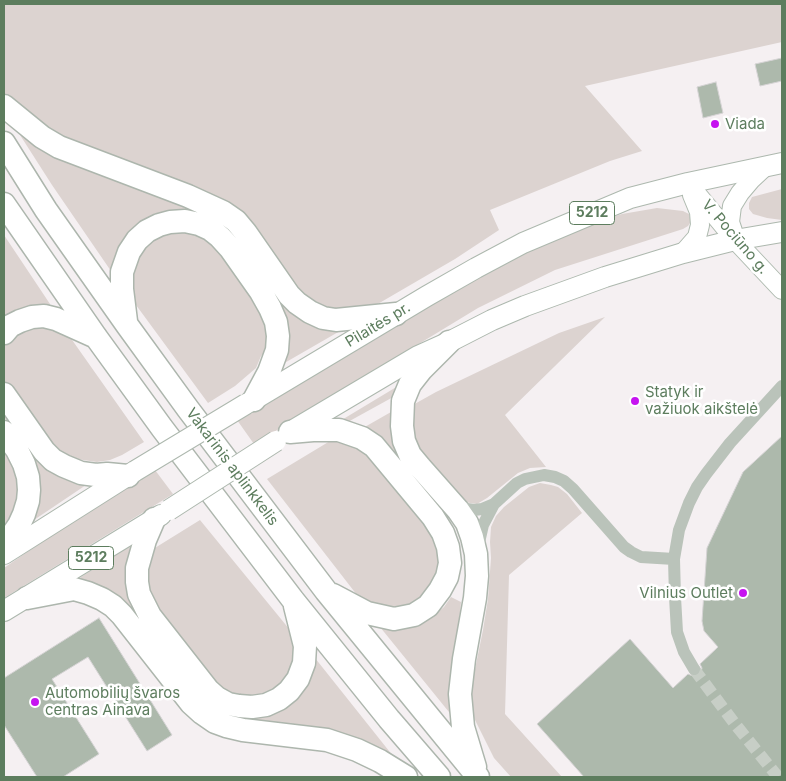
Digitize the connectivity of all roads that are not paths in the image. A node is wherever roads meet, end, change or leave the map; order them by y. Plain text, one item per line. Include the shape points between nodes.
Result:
1 (4, 106) edge
2 (4, 143) edge
3 (774, 165) edge
4 (688, 182) junction
5 (4, 204) edge
6 (782, 232) edge
7 (736, 240) junction
8 (683, 253) junction
9 (782, 290) edge
10 (396, 314) junction
11 (127, 325) junction
12 (4, 333) edge
13 (96, 337) junction
14 (449, 342) junction
15 (782, 386) edge
16 (4, 394) edge
17 (250, 402) junction
18 (4, 432) edge
19 (283, 437) junction
20 (132, 474) junction
21 (453, 503) junction
22 (494, 504) junction
23 (162, 514) junction
24 (4, 547) edge
25 (4, 554) edge
26 (476, 554) junction
27 (674, 559) junction
28 (326, 591) junction
29 (27, 598) junction
30 (293, 600) junction
31 (4, 611) edge
32 (694, 669) tunnel mouth
33 (406, 777) edge
34 (439, 777) edge
35 (478, 777) edge

1 - 10 highway via 59,147 224,212 246,233 289,295 310,312 336,320
2 - 11 highway, Vakarinis aplinkkelis via 46,210
3 - 4 main road, Pilaitės pr. / 5212
3 - 7 main road via 751,180 732,206 730,222
4 - 7 main road, V. Pociūno g.
4 - 8 main road via 699,212 700,225 696,237
4 - 10 main road, Pilaitės pr. / 5212 via 630,198 523,243
5 - 13 highway
6 - 7 main road, 5212
7 - 8 main road, 5212
7 - 9 main road, V. Pociūno g.
8 - 14 main road, 5212 via 525,306
10 - 17 main road, Pilaitės pr. / 5212
11 - 17 highway via 122,272 137,240 147,231 170,222 184,221 210,229 230,248 261,292 276,322 277,350 269,372
11 - 28 highway, Vakarinis aplinkkelis
12 - 13 highway via 20,321 44,316
13 - 30 highway
14 - 19 main road, 5212 via 418,356
14 - 21 highway via 410,384 403,401 402,426 410,455
15 - 27 street via 717,458 697,487 684,514
16 - 20 highway via 53,460 82,473
17 - 20 main road, Pilaitės pr. / 5212, bridge
18 - 24 highway via 17,450 28,477 28,501 24,514
19 - 23 main road, 5212, bridge
19 - 28 highway via 313,430 339,430 362,438 374,446 433,517 448,547 450,563 447,577 428,606 414,615 394,618 367,613
20 - 25 main road, Pilaitės pr. / 5212
21 - 22 street via 474,510
21 - 26 highway via 467,523
22 - 26 street via 483,526
22 - 27 street via 525,479 544,475 555,477 573,489 631,552 641,557
23 - 29 main road, 5212
23 - 30 highway via 144,540 137,568 139,594 150,616 217,698 228,704 252,707 266,705 289,691 304,663 305,646
26 - 35 highway via 475,598 460,694 463,727
27 - 32 street via 677,632
28 - 35 highway, Vakarinis aplinkkelis
29 - 31 main road
29 - 33 highway via 74,589 113,606 191,702 215,722 243,730 327,740 357,750
30 - 34 highway

